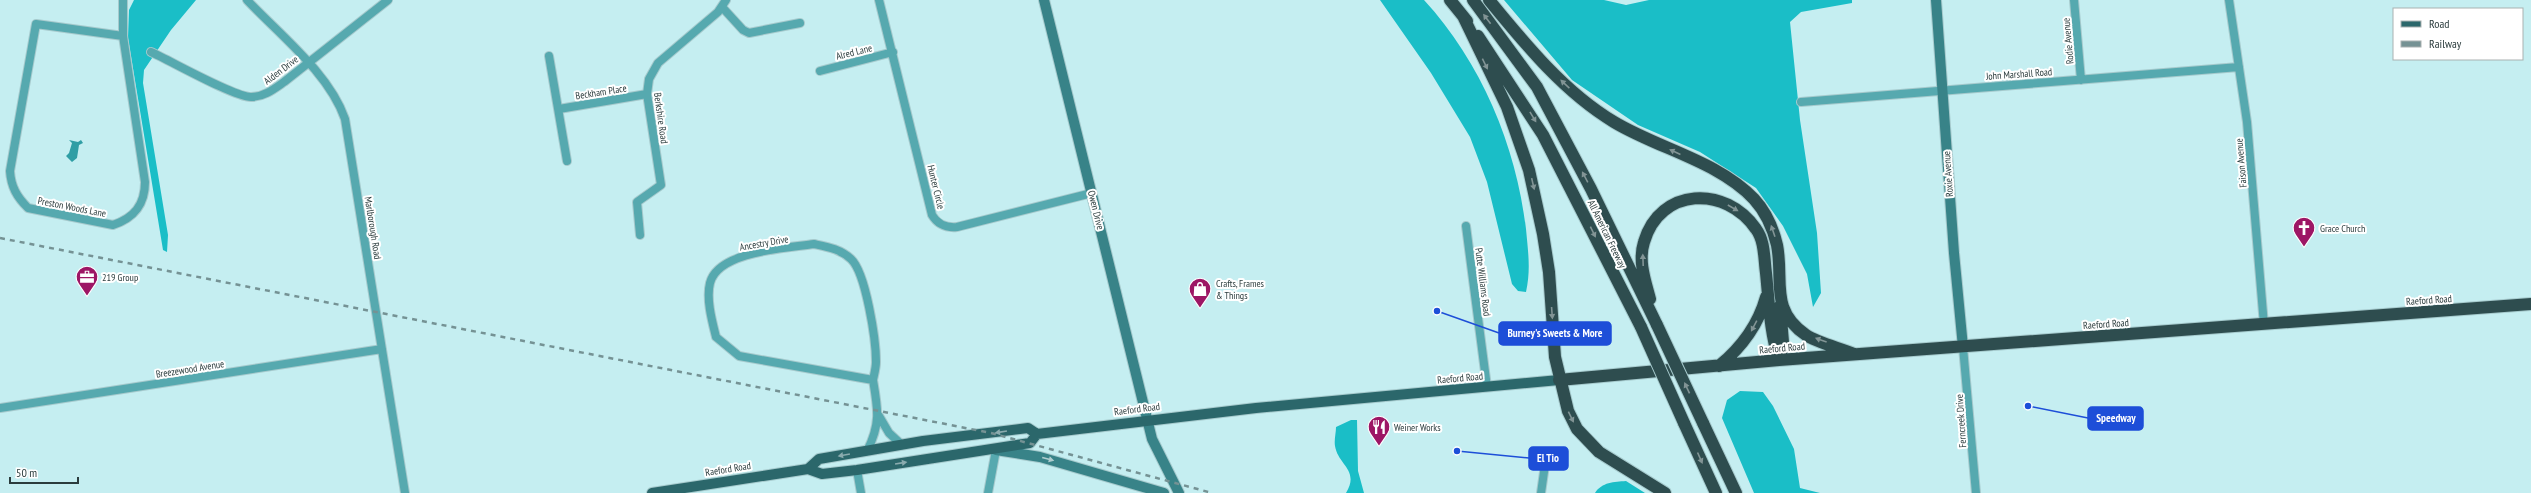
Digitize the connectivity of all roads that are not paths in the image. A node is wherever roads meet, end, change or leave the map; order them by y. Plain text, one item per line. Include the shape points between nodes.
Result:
1 (123, 0) edge
2 (247, 0) edge
3 (388, 0) edge
4 (879, 0) edge
5 (1044, 0) edge
6 (1450, 0) edge
7 (1473, 0) edge
8 (1489, 0) edge
9 (1936, 0) edge
10 (2074, 0) edge
11 (2229, 0) edge
12 (724, 4) edge
13 (1463, 16) junction
14 (800, 24) dead end
15 (122, 36) junction
16 (151, 52) dead end
17 (893, 52) junction
18 (550, 56) dead end
19 (308, 63) junction
20 (2239, 67) junction
21 (820, 71) dead end
22 (2081, 80) junction
23 (1943, 90) junction
24 (647, 94) junction
25 (1801, 102) dead end
26 (559, 109) junction
27 (567, 161) dead end
28 (1092, 193) junction
29 (1466, 226) dead end
30 (640, 235) dead end
31 (1768, 290) junction
32 (1780, 301) junction
33 (2531, 304) edge
34 (1657, 325) junction
35 (2264, 325) junction
36 (1963, 347) junction
37 (382, 349) junction
38 (1857, 355) junction
39 (1779, 360) junction
40 (1719, 366) junction
41 (873, 380) junction
42 (1559, 380) junction
43 (1487, 387) junction
44 (0, 408) edge
45 (879, 416) junction
46 (1148, 420) junction
47 (1037, 434) junction
48 (902, 445) junction
49 (996, 450) junction
50 (867, 451) junction
51 (1545, 465) dead end
52 (808, 469) junction
53 (857, 470) junction
54 (405, 493) edge
55 (652, 493) edge
56 (861, 493) edge
57 (988, 493) edge
58 (1164, 493) edge
59 (1179, 493) edge
60 (1541, 493) edge
61 (1665, 493) edge
62 (1716, 493) edge
63 (1736, 493) edge
64 (1976, 493) edge

1 - 15 street, Preston Woods Lane
2 - 19 street, Marlborough Road
3 - 19 street, Alden Drive
4 - 17 street, Hunter Circle
5 - 28 street, Owen Drive
6 - 13 highway, All American Freeway
34 -> 7 highway, All American Freeway via 1591,189 1537,88
32 -> 8 highway via 1777,246 1766,216 1756,201 1730,178 1638,135 1595,108 1555,74
9 - 23 street, Roxie Avenue
10 - 22 street, Rodie Avenue
11 - 20 street, Faison Avenue
12 - 14 street via 743,30 749,33
12 - 24 street, Berkshire Road via 658,63 648,79
13 -> 42 highway via 1507,107 1529,170 1544,234
13 -> 62 highway, All American Freeway, bridge via 1499,64 1544,135 1641,327
15 - 15 street, Preston Woods Lane via 36,24 10,171 10,183 18,198 28,208 113,225 124,221 138,210 145,197 145,182
16 - 19 street, Alden Drive via 233,93 251,97 269,92
17 - 21 street, Alred Lane
17 - 28 street, Hunter Circle via 932,215 940,224 957,227
18 - 26 street
19 - 37 street, Marlborough Road via 335,96 345,119
20 - 22 street, John Marshall Road
20 - 35 street, Faison Avenue via 2247,122
22 - 23 street, John Marshall Road
23 - 25 street, John Marshall Road
23 - 36 street, Roxie Avenue
24 - 26 street, Beckham Place
24 - 30 street, Berkshire Road via 661,185 637,202
26 - 27 street
28 - 46 street, Owen Drive
29 - 43 street, Putte Williams Road
34 -> 31 highway via 1644,275 1642,251 1648,232 1656,219 1677,203 1696,197 1708,197 1734,208 1746,216 1757,230 1763,249
31 - 39 highway via 1773,342
31 -> 40 highway via 1752,332
38 -> 32 highway via 1808,336 1797,328
32 - 39 highway via 1783,342
33 - 35 highway, Raeford Road
63 -> 34 highway, All American Freeway, bridge
35 - 36 highway, Raeford Road
36 - 38 highway, Raeford Road
36 - 64 street, Ferncreek Drive
37 - 44 street, Breezewood Avenue
37 - 54 street, Marlborough Road
38 - 39 highway, Raeford Road
39 - 40 highway, Raeford Road
40 - 42 highway, Raeford Road
41 - 41 street, Ancestry Drive via 876,363 866,288 852,260 839,250 814,244 738,257 715,272 710,281 709,295 716,337 739,356
41 - 45 street, Ancestry Drive
42 - 43 main road, Raeford Road
42 -> 61 highway via 1568,411 1577,429 1588,442 1599,452
43 - 46 main road, Raeford Road
45 - 48 street, Ancestry Drive via 889,433
45 - 50 street, Ancestry Drive via 876,431
46 - 47 main road, Raeford Road
46 - 59 street, Owen Drive via 1152,439
47 -> 48 main road, Raeford Road via 1028,428
47 - 49 main road, Raeford Road via 1030,443
48 - 50 main road, Raeford Road
53 -> 49 main road, Raeford Road
49 - 57 street
49 -> 58 street via 1040,457
50 -> 52 main road, Raeford Road via 819,459
51 - 60 street
52 - 53 main road, Raeford Road via 822,474
52 - 55 main road, Raeford Road
53 - 56 street

